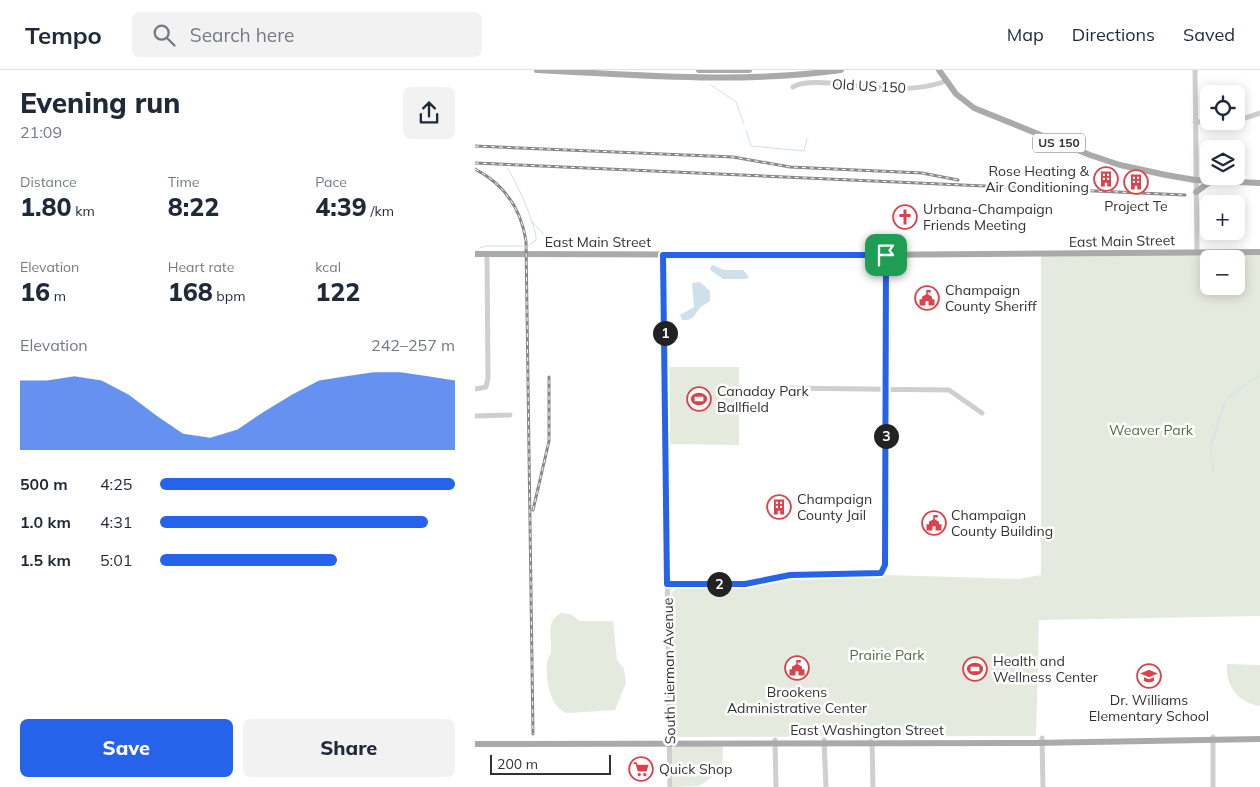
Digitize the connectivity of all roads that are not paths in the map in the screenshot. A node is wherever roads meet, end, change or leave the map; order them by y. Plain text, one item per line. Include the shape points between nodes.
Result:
1 (537, 70) edge
2 (699, 70) edge
3 (749, 70) edge
4 (841, 70) edge
5 (939, 70) edge
6 (1195, 70) edge
7 (629, 72) edge
8 (946, 81) junction
9 (793, 87) dead end
10 (1260, 113) edge
11 (1245, 118) edge
12 (1195, 122) junction
13 (1200, 122) edge
14 (1195, 180) junction
15 (1200, 180) edge
16 (1245, 182) edge
17 (1260, 183) edge
18 (1206, 185) edge
19 (1196, 192) junction
20 (1197, 252) junction
21 (1260, 252) edge
22 (475, 254) edge
23 (487, 254) junction
24 (663, 255) junction
25 (886, 255) junction
26 (782, 388) dead end
27 (886, 389) junction
28 (475, 390) edge
29 (982, 413) dead end
30 (509, 415) dead end
31 (475, 416) edge
32 (667, 584) junction
33 (1213, 738) junction
34 (1260, 738) edge
35 (1042, 740) junction
36 (824, 741) junction
37 (872, 741) junction
38 (670, 742) junction
39 (775, 742) junction
40 (475, 743) edge
41 (671, 787) edge
42 (776, 787) edge
43 (826, 787) edge
44 (873, 787) edge
45 (1043, 787) edge
46 (1213, 787) edge

1 - 7 main road
2 - 3 main road
4 - 7 main road via 743,78
5 - 8 main road, US 150
6 - 12 street
8 - 9 street, Old US 150 via 934,86 908,88 813,83
8 - 14 main road, US 150 via 969,105 1037,135 1120,165
10 - 11 street
12 - 13 street
12 - 14 street
14 - 15 main road, US 150
14 - 19 street
16 - 17 main road, US 150
18 - 19 main road
19 - 20 street
20 - 21 main road, East Main Street
20 - 25 main road, East Main Street
22 - 23 main road, East Main Street
23 - 24 main road, East Main Street
23 - 28 street via 488,384
24 - 25 main road, East Main Street
24 - 32 street, South Lierman Avenue
25 - 27 street
26 - 27 street
27 - 29 street via 949,390
27 - 32 street via 885,565 881,573 790,575 745,584
30 - 31 street
32 - 38 street, South Lierman Avenue
33 - 34 main road, East Washington Street
33 - 35 main road, East Washington Street
33 - 46 street
35 - 37 main road, East Washington Street
35 - 45 street
36 - 37 main road, East Washington Street
36 - 39 main road, East Washington Street
36 - 43 street
37 - 44 street
38 - 39 main road, East Washington Street
38 - 40 main road, East Washington Street
38 - 41 street, South Lierman Avenue
39 - 42 street

